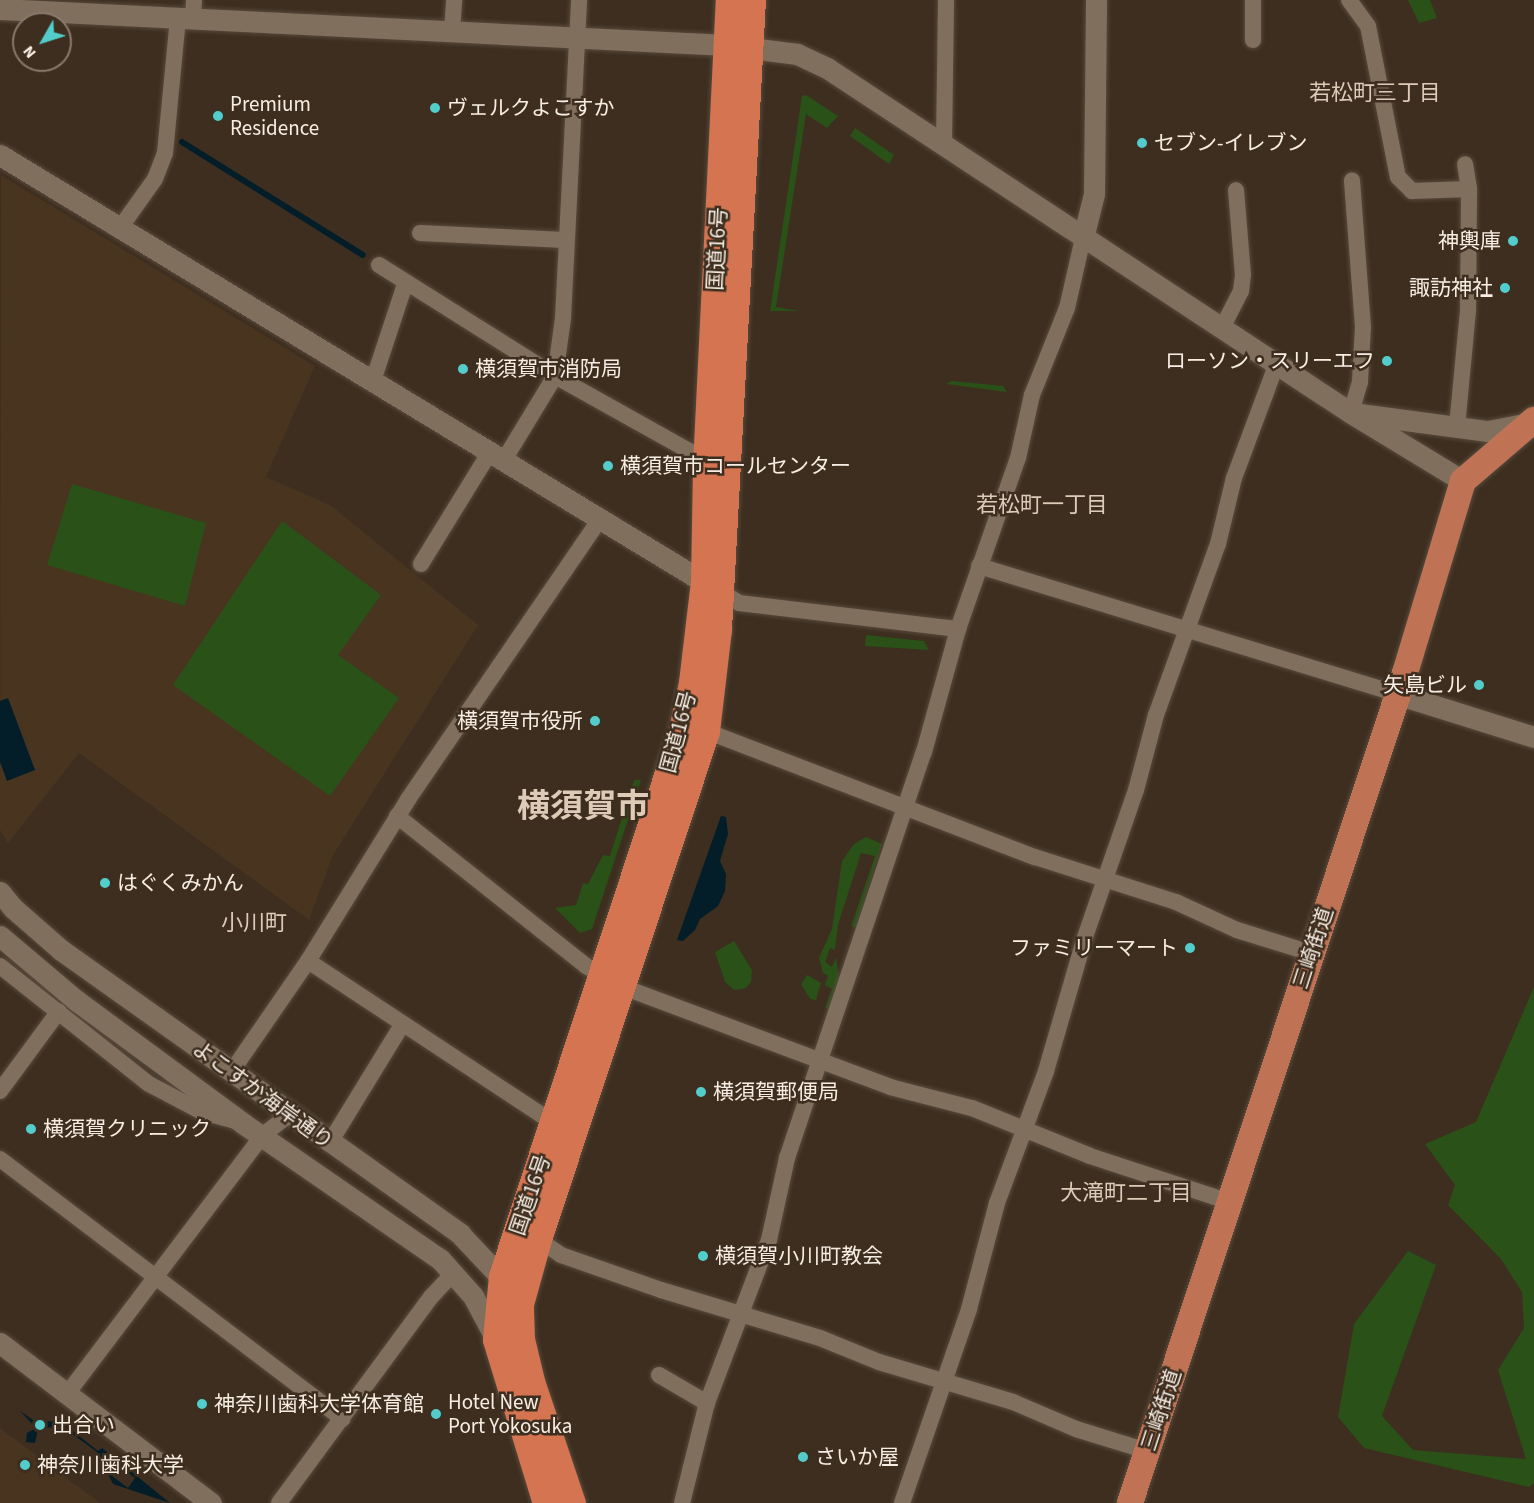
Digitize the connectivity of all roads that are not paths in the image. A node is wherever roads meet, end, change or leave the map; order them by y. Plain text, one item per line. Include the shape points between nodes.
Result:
1 (454, 0) edge
2 (579, 0) edge
3 (729, 0) edge
4 (752, 0) edge
5 (946, 0) edge
6 (1096, 0) edge
7 (1253, 0) edge
8 (1349, 0) edge
9 (0, 9) edge
10 (188, 12) edge
11 (452, 31) junction
12 (577, 37) junction
13 (1253, 40) dead end
14 (739, 46) junction
15 (944, 145) junction
16 (0, 155) edge
17 (1465, 164) dead end
18 (1352, 180) dead end
19 (1468, 189) junction
20 (1236, 190) dead end
21 (120, 228) junction
22 (420, 232) dead end
23 (1083, 238) junction
24 (565, 240) junction
25 (379, 265) dead end
26 (405, 284) junction
27 (1222, 328) junction
28 (1277, 363) junction
29 (555, 376) junction
30 (372, 381) junction
31 (1351, 413) junction
32 (1532, 421) edge
33 (1457, 427) junction
34 (497, 456) junction
35 (706, 466) junction
36 (1462, 481) junction
37 (600, 519) junction
38 (421, 564) dead end
39 (979, 566) junction
40 (712, 587) junction
41 (958, 629) junction
42 (1187, 630) junction
43 (1397, 694) junction
44 (706, 731) junction
45 (1534, 737) edge
46 (903, 807) junction
47 (397, 816) junction
48 (1105, 880) junction
49 (0, 891) edge
50 (0, 936) edge
51 (1311, 953) junction
52 (308, 961) junction
53 (0, 966) edge
54 (612, 981) junction
55 (59, 1011) junction
56 (402, 1025) junction
57 (822, 1060) junction
58 (232, 1071) junction
59 (0, 1090) edge
60 (289, 1115) junction
61 (554, 1123) junction
62 (244, 1124) junction
63 (1024, 1130) junction
64 (262, 1135) junction
65 (329, 1144) junction
66 (0, 1159) edge
67 (1230, 1202) junction
68 (538, 1239) junction
69 (454, 1272) junction
70 (502, 1276) junction
71 (156, 1277) junction
72 (520, 1304) junction
73 (741, 1315) junction
74 (495, 1340) junction
75 (0, 1343) edge
76 (659, 1375) dead end
77 (942, 1379) junction
78 (68, 1394) junction
79 (707, 1403) junction
80 (343, 1419) junction
81 (1147, 1451) junction
82 (211, 1503) edge
83 (279, 1503) edge
84 (546, 1503) edge
85 (572, 1503) edge
86 (682, 1503) edge
87 (902, 1503) edge
88 (1130, 1503) edge

1 - 11 street
2 - 12 street
3 - 14 highway, 国道16号
4 - 14 highway, 国道16号
5 - 15 street
6 - 23 street via 1094,194
7 - 13 street
8 - 19 street via 1368,26 1398,177 1412,191
9 - 10 street
10 - 11 street
10 - 21 street via 165,153 155,179
11 - 12 street
12 - 14 street
12 - 24 street
14 - 15 street via 797,54 814,61
14 - 35 highway, 国道16号
14 - 40 highway, 国道16号
15 - 23 street
16 - 21 street
17 - 19 street
18 - 31 street via 1363,327 1360,382
19 - 33 street via 1468,311
20 - 27 street via 1244,275 1241,291
21 - 30 street
22 - 24 street
23 - 27 street
23 - 39 street via 1067,308 1032,394 1018,458
24 - 29 street via 563,318
25 - 26 street
26 - 29 street
26 - 30 street
27 - 28 street
28 - 31 street
28 - 42 street via 1234,478 1218,544
29 - 34 street
29 - 35 street via 689,451
30 - 34 street
31 - 33 street
31 - 36 street
32 - 33 street via 1488,431
32 - 36 main road
34 - 37 street
34 - 38 street
35 - 40 highway, 国道16号
36 - 43 main road, 三崎街道
37 - 40 street
37 - 47 street
39 - 41 street
39 - 42 street
40 - 41 street via 738,603
40 - 44 highway, 国道16号
40 - 54 highway, 国道16号 via 682,730
41 - 46 street via 927,742
42 - 43 street
42 - 48 street
43 - 45 street
43 - 51 main road, 三崎街道
44 - 46 street
44 - 54 highway, 国道16号
46 - 48 street
46 - 57 street
47 - 52 street
47 - 54 street
48 - 51 street
48 - 63 street
49 - 58 street, よこすか海岸通り via 13,908 61,950
50 - 62 street, よこすか海岸通り via 77,1001
51 - 67 main road, 三崎街道
52 - 56 street
52 - 58 street
53 - 55 street
54 - 57 street
54 - 61 highway, 国道16号
54 - 68 highway, 国道16号
55 - 59 street
55 - 62 street via 149,1084 202,1112
56 - 61 street
56 - 65 street
57 - 63 street via 890,1087 952,1102
57 - 73 street via 787,1158 769,1240
58 - 60 street, よこすか海岸通り
60 - 64 street
60 - 65 street, よこすか海岸通り
61 - 70 highway, 国道16号
62 - 64 street, よこすか海岸通り
63 - 67 street
63 - 77 street via 997,1203 969,1309
64 - 69 street, よこすか海岸通り
64 - 71 street
65 - 70 street, よこすか海岸通り via 460,1234
66 - 71 street
67 - 81 main road, 三崎街道
68 - 72 highway, 国道16号
68 - 73 street via 561,1254
69 - 74 street, よこすか海岸通り via 478,1305
69 - 80 street via 431,1297
70 - 72 street, よこすか海岸通り
70 - 74 highway, 国道16号
71 - 78 street
71 - 80 street
72 - 85 highway, 国道16号 via 521,1339 531,1382
73 - 77 street
73 - 79 street
74 - 84 highway, 国道16号
75 - 78 street
76 - 79 street
77 - 81 street
77 - 87 street
78 - 82 street
79 - 86 street
80 - 83 street
81 - 88 main road, 三崎街道

